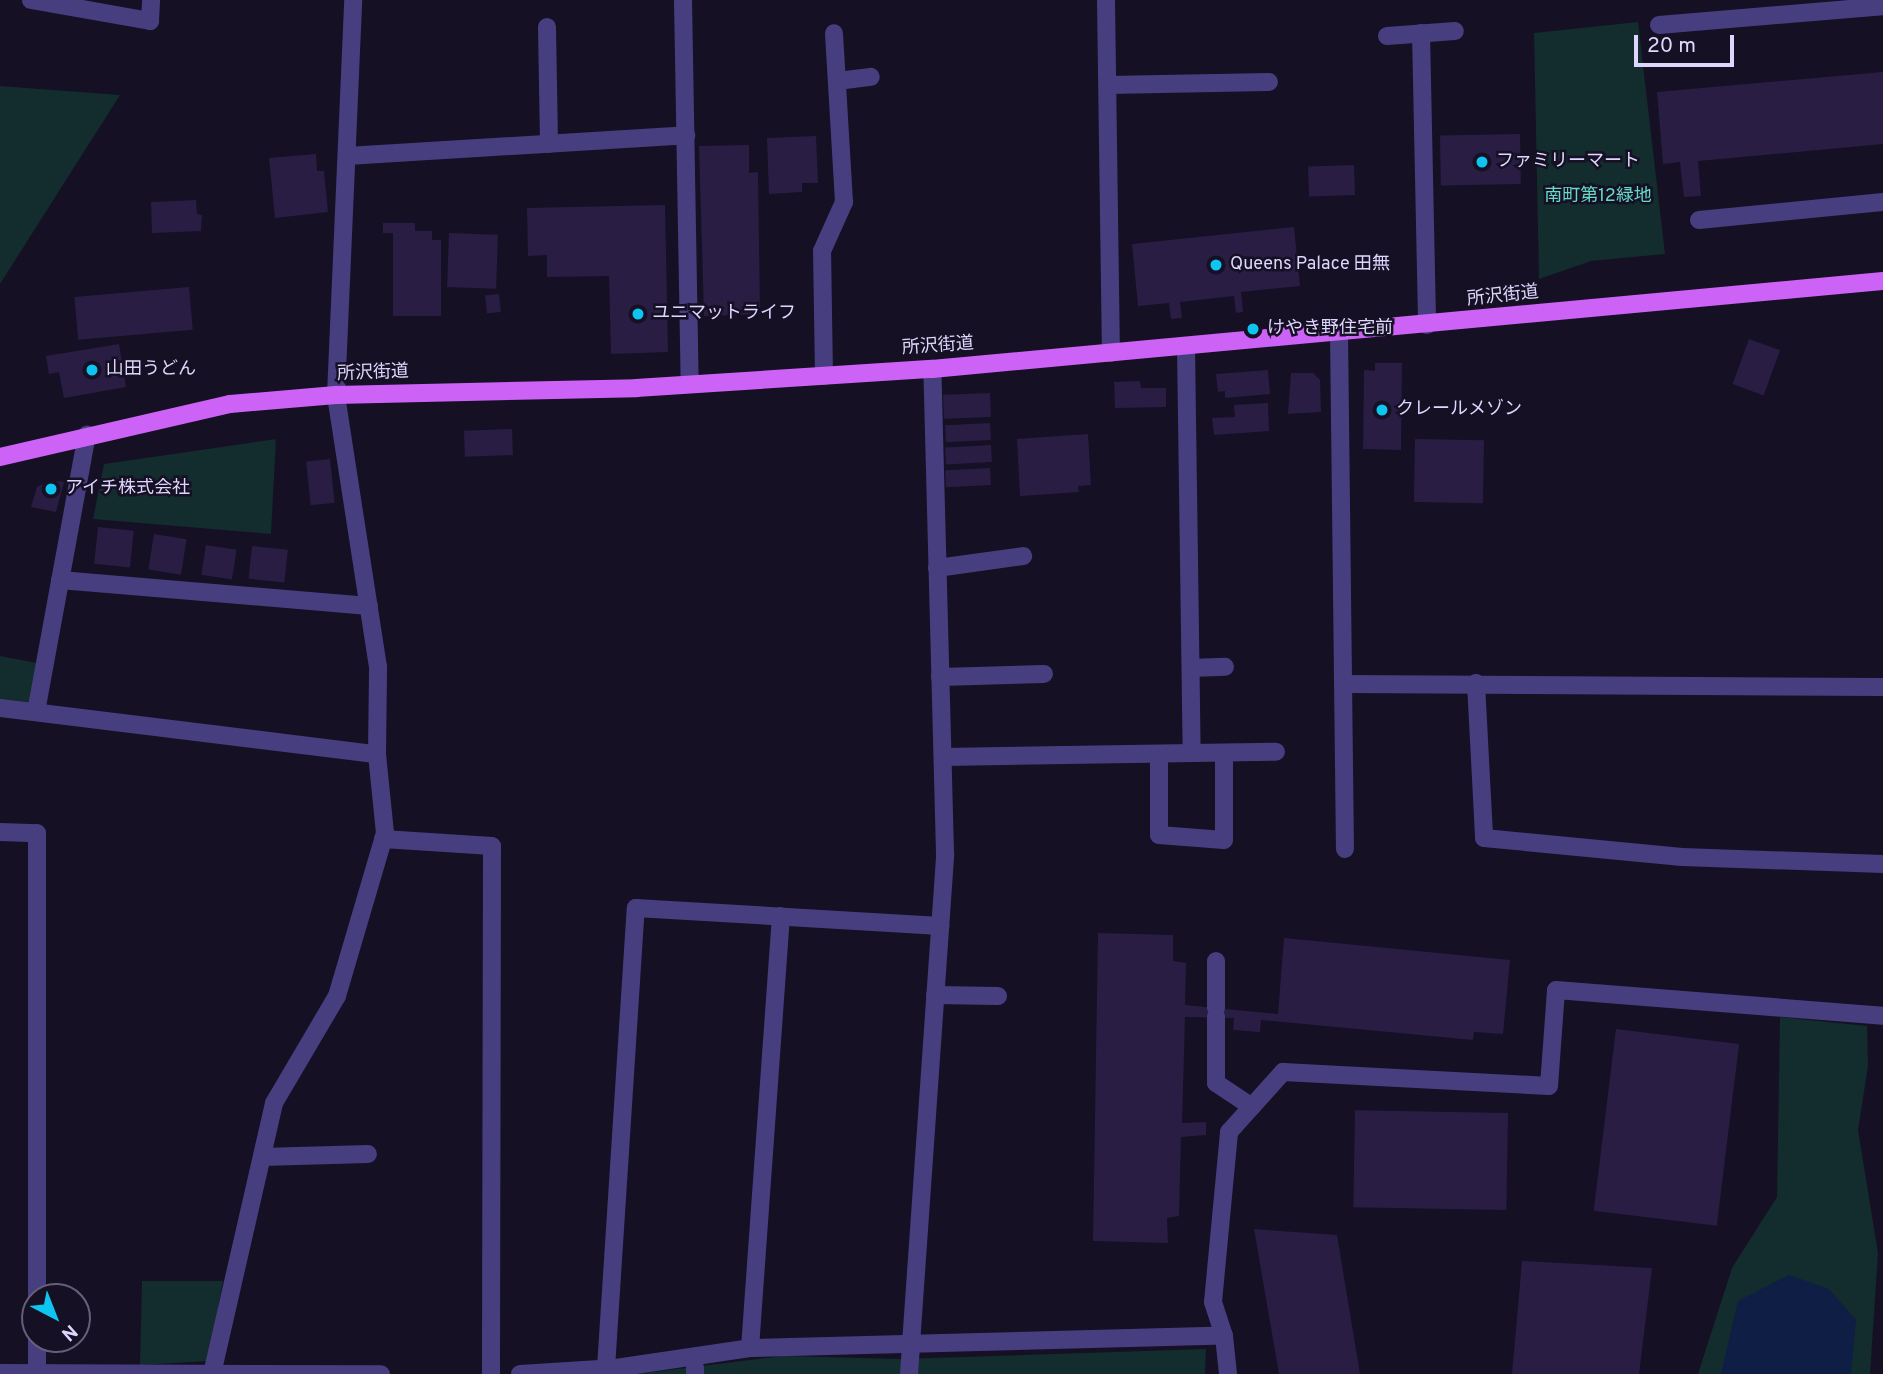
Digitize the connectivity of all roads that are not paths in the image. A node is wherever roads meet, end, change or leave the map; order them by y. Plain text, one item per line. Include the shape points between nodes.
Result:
1 (31, 0) edge
2 (151, 0) edge
3 (354, 0) edge
4 (683, 0) edge
5 (1107, 0) edge
6 (1855, 4) edge
7 (1883, 6) edge
8 (1659, 25) dead end
9 (547, 27) dead end
10 (1455, 31) dead end
11 (834, 33) dead end
12 (1421, 33) junction
13 (1387, 36) dead end
14 (871, 77) dead end
15 (837, 81) junction
16 (1269, 82) dead end
17 (1108, 85) junction
18 (686, 135) junction
19 (549, 144) junction
20 (347, 156) junction
21 (1883, 202) edge
22 (1699, 220) dead end
23 (1883, 281) edge
24 (1427, 325) junction
25 (1339, 332) junction
26 (1185, 346) junction
27 (1111, 353) junction
28 (932, 369) junction
29 (824, 376) junction
30 (691, 384) junction
31 (336, 395) junction
32 (87, 435) junction
33 (0, 457) edge
34 (1023, 556) dead end
35 (937, 568) junction
36 (60, 580) junction
37 (369, 606) junction
38 (1225, 667) dead end
39 (1191, 668) junction
40 (1044, 674) dead end
41 (940, 677) junction
42 (1476, 683) junction
43 (1343, 684) junction
44 (1883, 687) edge
45 (0, 708) edge
46 (36, 712) junction
47 (1276, 752) dead end
48 (1192, 753) junction
49 (1224, 753) junction
50 (377, 754) junction
51 (1159, 754) junction
52 (943, 757) junction
53 (0, 832) edge
54 (383, 839) junction
55 (1345, 849) dead end
56 (1883, 864) edge
57 (781, 916) junction
58 (940, 926) junction
59 (1216, 961) dead end
60 (935, 995) junction
61 (998, 996) dead end
62 (1883, 1016) edge
63 (1252, 1107) junction
64 (368, 1154) dead end
65 (261, 1157) junction
66 (37, 1283) edge
67 (1224, 1336) junction
68 (911, 1344) junction
69 (750, 1348) junction
70 (37, 1353) edge
71 (606, 1368) junction
72 (213, 1372) edge
73 (0, 1373) edge
74 (37, 1373) edge
75 (335, 1373) edge
76 (382, 1374) edge
77 (491, 1374) edge
78 (520, 1374) edge
79 (909, 1374) edge
80 (1228, 1374) edge

1 - 2 street via 150,21
3 - 20 street
4 - 18 street
5 - 17 street
6 - 7 street
6 - 8 street
9 - 19 street
10 - 12 street
11 - 15 street
12 - 13 street
12 - 24 street
14 - 15 street
15 - 29 street via 844,202 822,251
16 - 17 street
17 - 27 street
18 - 19 street
18 - 30 street
19 - 20 street
20 - 31 street
21 - 22 street
23 - 24 main road, 所沢街道
24 - 25 main road, 所沢街道
25 - 26 main road, 所沢街道
25 - 43 street
26 - 27 main road, 所沢街道
26 - 39 street
27 - 28 main road, 所沢街道
28 - 29 main road, 所沢街道
28 - 35 street
29 - 30 main road, 所沢街道
30 - 31 main road, 所沢街道
31 - 32 main road, 所沢街道 via 230,404
31 - 37 street
32 - 33 main road, 所沢街道
32 - 36 street
34 - 35 street
35 - 41 street
36 - 37 street
36 - 46 street
37 - 50 street via 378,667
38 - 39 street
39 - 48 street
40 - 41 street
41 - 52 street
42 - 43 street
42 - 44 street
42 - 56 street via 1484,838 1682,857
43 - 55 street
45 - 46 street
46 - 50 street
47 - 49 street
48 - 49 street
48 - 51 street
49 - 51 street via 1224,840 1159,835
50 - 54 street
51 - 52 street
52 - 58 street via 945,853
53 - 66 street via 37,833
54 - 65 street via 337,996 274,1103
54 - 77 street via 492,846
57 - 58 street
57 - 69 street
57 - 71 street via 636,908
58 - 60 street
59 - 63 street via 1216,1083
60 - 61 street
60 - 68 street
62 - 63 street via 1556,989 1549,1086 1283,1072
63 - 67 street via 1229,1132 1213,1302
64 - 65 street
65 - 72 street
67 - 68 street
67 - 80 street
68 - 69 street
68 - 79 street
69 - 71 street
70 - 74 street
71 - 78 street
72 - 74 street
72 - 75 street
73 - 74 street
75 - 76 street

